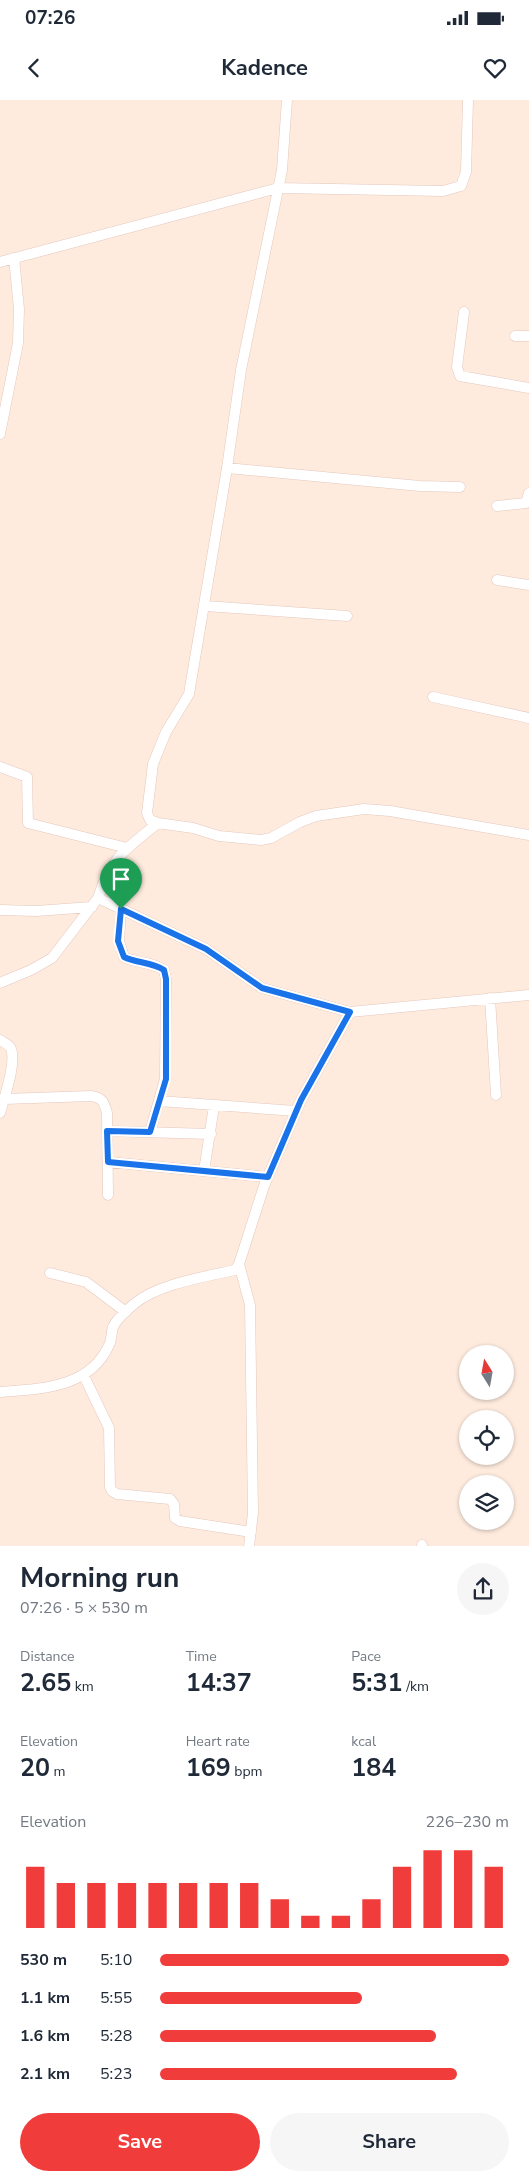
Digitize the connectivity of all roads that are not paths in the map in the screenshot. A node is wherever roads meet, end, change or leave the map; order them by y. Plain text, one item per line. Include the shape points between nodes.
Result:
1 (287, 100) edge
2 (468, 100) edge
3 (278, 188) junction
4 (14, 258) junction
5 (0, 262) edge
6 (464, 312) dead end
7 (515, 336) dead end
8 (529, 336) edge
9 (529, 388) edge
10 (0, 434) edge
11 (227, 468) junction
12 (460, 487) dead end
13 (529, 493) edge
14 (497, 506) dead end
15 (497, 580) dead end
16 (529, 585) edge
17 (205, 606) junction
18 (347, 616) dead end
19 (433, 697) dead end
20 (529, 718) edge
21 (0, 767) edge
22 (158, 823) junction
23 (529, 835) edge
24 (127, 848) junction
25 (95, 902) junction
26 (121, 909) junction
27 (0, 910) edge
28 (0, 983) edge
29 (529, 994) edge
30 (490, 998) junction
31 (350, 1012) junction
32 (0, 1040) edge
33 (496, 1095) dead end
34 (4, 1099) junction
35 (159, 1101) junction
36 (214, 1106) junction
37 (296, 1111) junction
38 (0, 1113) edge
39 (107, 1131) junction
40 (150, 1132) junction
41 (211, 1134) junction
42 (108, 1162) junction
43 (204, 1171) junction
44 (268, 1177) junction
45 (108, 1195) dead end
46 (239, 1264) junction
47 (50, 1274) dead end
48 (126, 1312) junction
49 (84, 1376) junction
50 (0, 1392) edge
51 (251, 1532) junction
52 (250, 1546) edge

1 - 3 street
2 - 3 street via 466,172 461,186 443,191
3 - 4 street
3 - 11 street via 241,370
4 - 5 street
4 - 10 street via 18,343
6 - 9 street via 457,367 460,376
7 - 8 street
11 - 12 street
11 - 17 street
13 - 14 street via 526,503
15 - 16 street
17 - 18 street
17 - 22 street via 189,694 166,732 153,764 147,813 150,820
19 - 20 street
21 - 24 street via 27,777 28,823
22 - 23 street via 219,836 261,840 316,816 364,809 390,810
22 - 24 street
24 - 25 street via 106,875
25 - 26 street
25 - 27 street via 36,910
25 - 28 street via 52,958
26 - 31 street via 206,949 262,988
26 - 35 street via 118,941 124,957 159,967 164,970 166,979 166,1079
29 - 30 street
30 - 31 street
30 - 33 street
31 - 37 street
32 - 34 street via 12,1052 11,1073
34 - 38 street
34 - 39 street via 100,1098 107,1113
35 - 36 street
35 - 40 street
36 - 37 street
36 - 41 street
37 - 44 street
39 - 40 street
39 - 42 street
40 - 41 street
41 - 43 street
42 - 43 street
42 - 45 street
43 - 44 street
44 - 46 street
46 - 48 street via 234,1270 156,1292
46 - 51 street via 250,1305
47 - 48 street via 86,1282
48 - 49 street via 113,1326 110,1345 95,1368
49 - 50 street via 57,1385
49 - 51 street via 109,1428 112,1491 170,1499 174,1504 175,1518 180,1521
51 - 52 street

